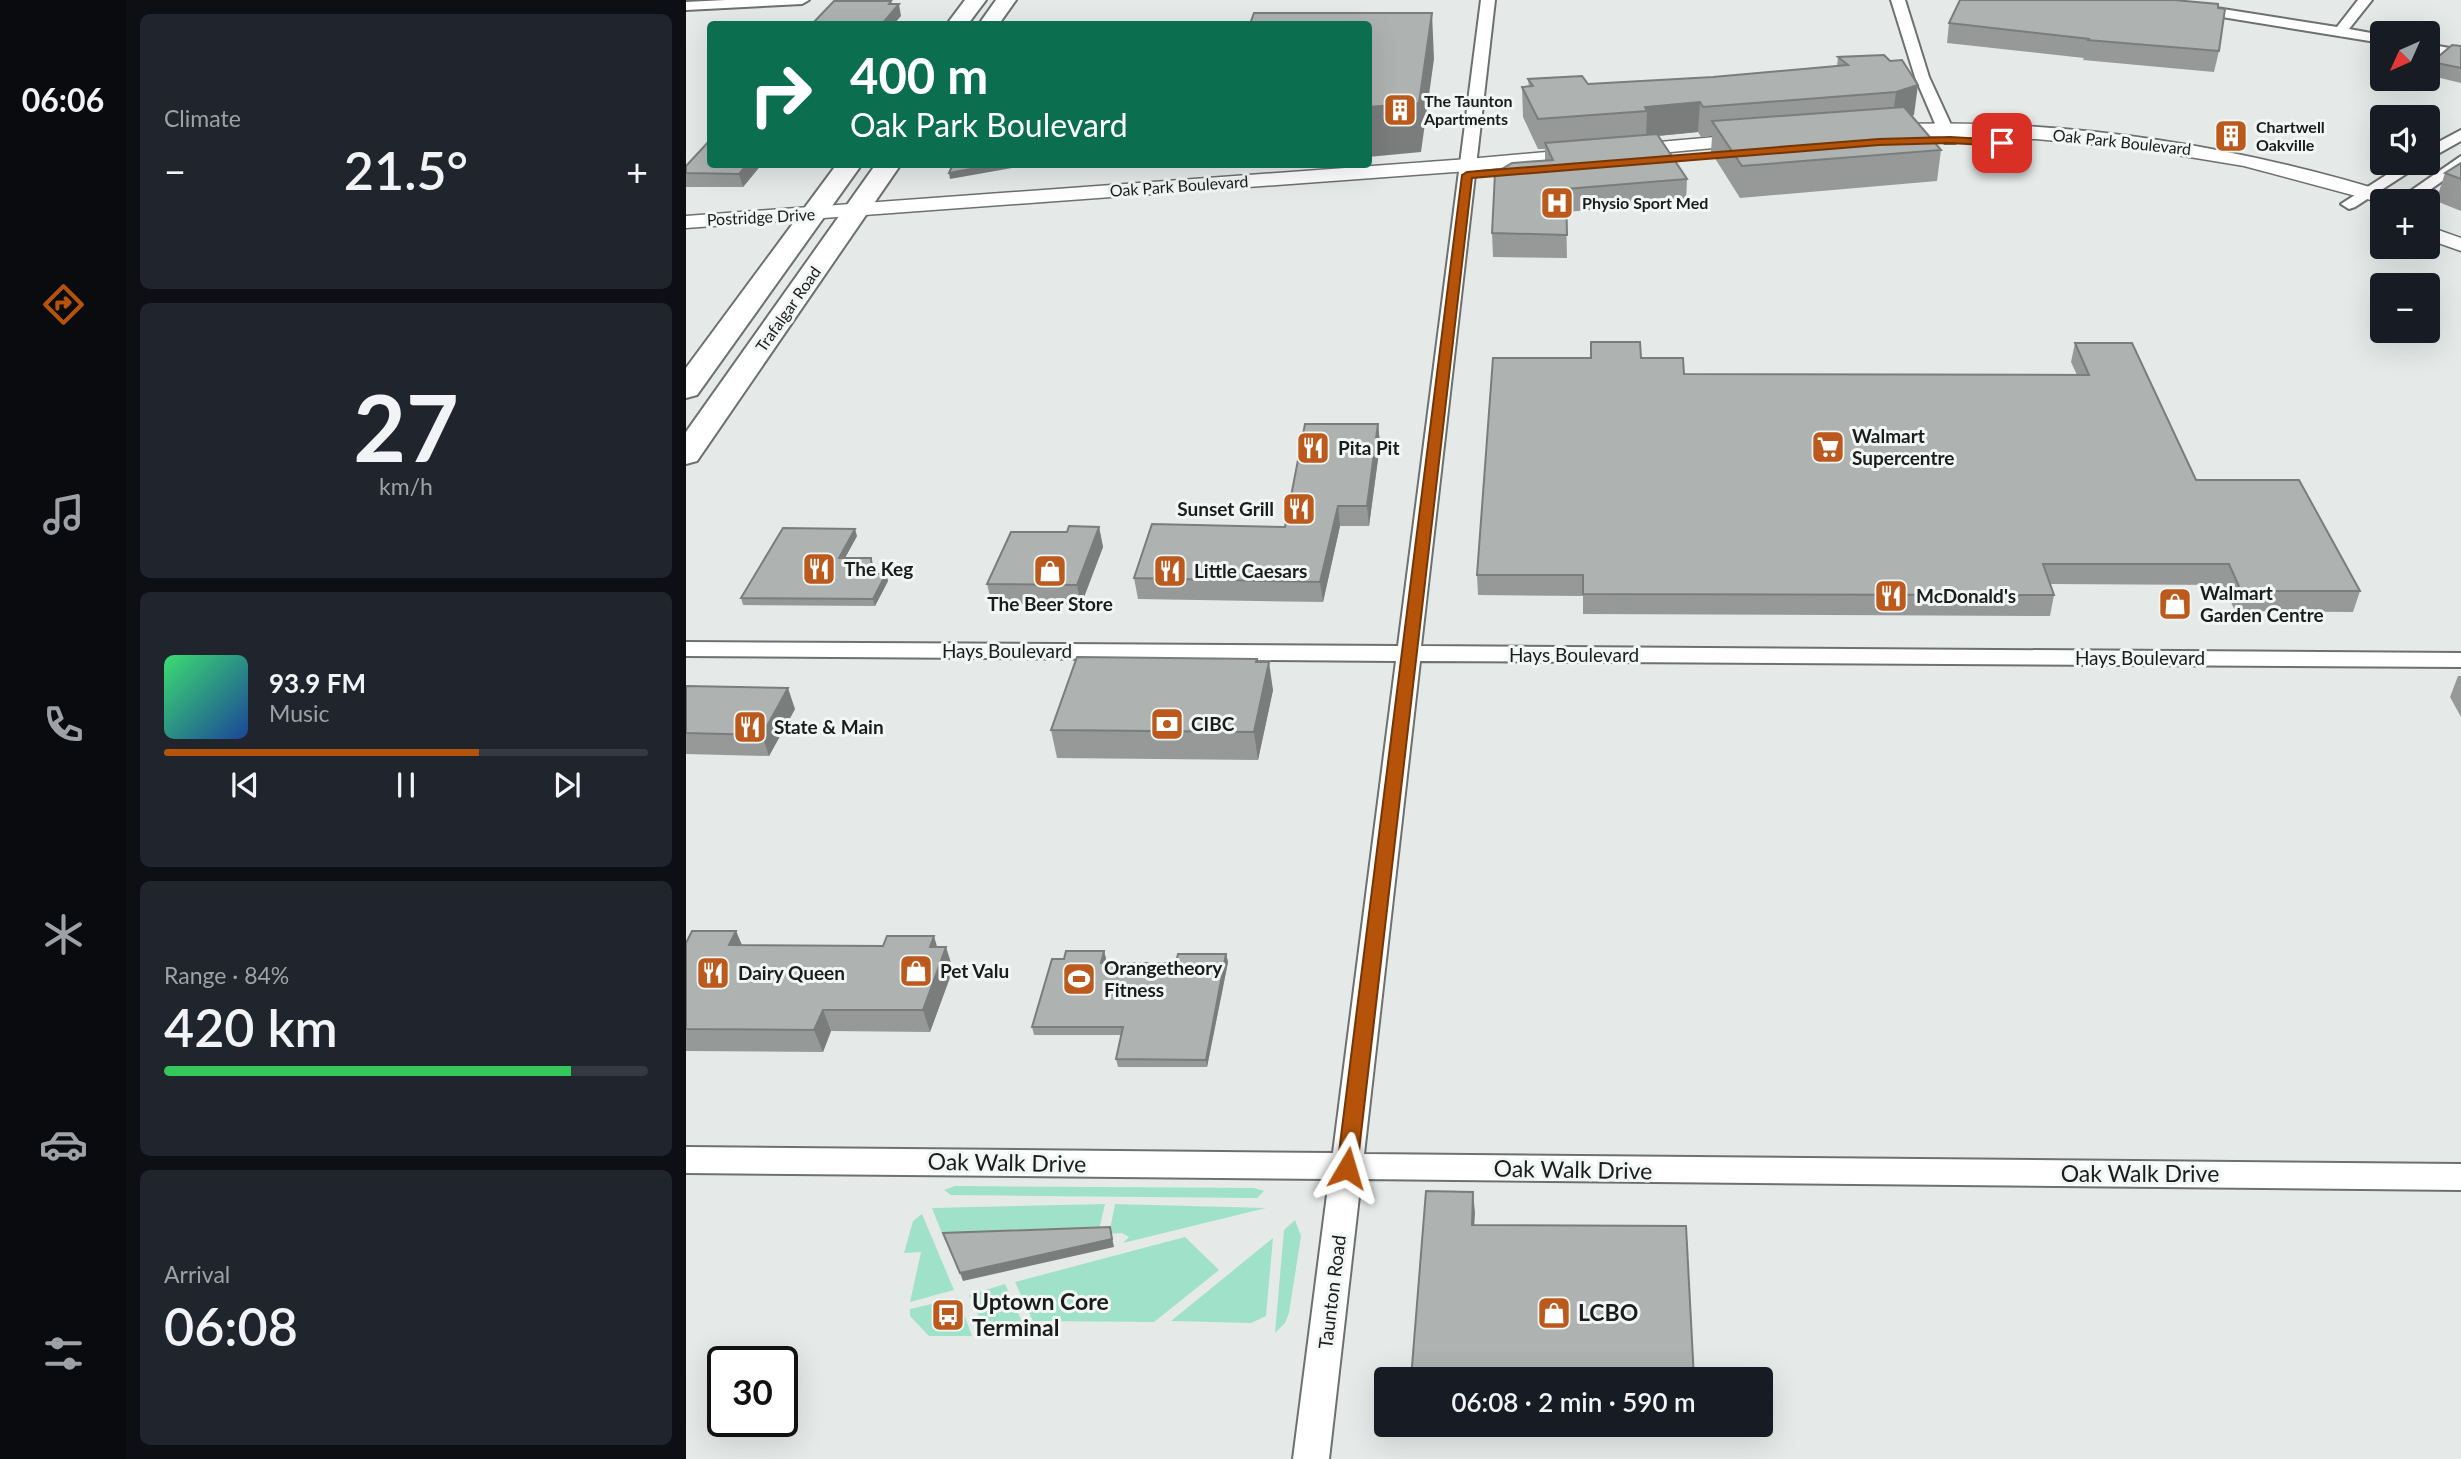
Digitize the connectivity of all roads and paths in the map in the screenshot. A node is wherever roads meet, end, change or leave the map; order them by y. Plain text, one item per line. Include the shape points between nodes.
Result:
1 (802, 0) edge
2 (976, 0) edge
3 (1006, 0) edge
4 (1488, 0) edge
5 (1898, 0) edge
6 (2365, 0) edge
7 (686, 6) edge
8 (2179, 7) edge
9 (959, 21) edge
10 (991, 21) edge
11 (2341, 31) junction
12 (2370, 37) edge
13 (2440, 50) edge
14 (2461, 54) edge
15 (1948, 135) junction
16 (2461, 135) edge
17 (1862, 138) edge
18 (1770, 144) edge
19 (2440, 147) edge
20 (2461, 161) edge
21 (849, 168) edge
22 (885, 168) edge
23 (1468, 170) junction
24 (2396, 175) edge
25 (2420, 189) edge
26 (2368, 192) junction
27 (2349, 204) junction
28 (2370, 210) edge
29 (2440, 218) edge
30 (829, 221) junction
31 (686, 222) edge
32 (2461, 227) edge
33 (2440, 237) edge
34 (686, 239) edge
35 (2461, 245) edge
36 (686, 389) edge
37 (686, 454) edge
38 (686, 649) edge
39 (1409, 654) junction
40 (2461, 660) edge
41 (686, 1160) edge
42 (1347, 1168) junction
43 (2461, 1177) edge
44 (1311, 1459) edge

1 - 7 street
2 - 9 main road
3 - 10 main road
4 - 23 street, Taunton Road
5 - 15 street via 1922,77
6 - 11 street
8 - 11 street
11 - 12 street
13 - 14 street
15 - 17 street, Oak Park Boulevard
15 - 26 street, Oak Park Boulevard via 2087,137 2174,147 2260,163
15 - 27 street, Oak Park Boulevard via 2139,156 2255,178
16 - 19 street
18 - 23 street, Oak Park Boulevard
20 - 25 street
21 - 30 main road, Trafalgar Road
22 - 30 main road, Trafalgar Road
23 - 30 street, Oak Park Boulevard
23 - 39 street, Taunton Road
24 - 26 street
26 - 27 street
27 - 28 street, Oak Park Boulevard
29 - 32 street
30 - 31 street, Postridge Drive
30 - 34 street, Postridge Drive
30 - 36 main road, Trafalgar Road
30 - 37 main road, Trafalgar Road
33 - 35 street
38 - 39 street, Hays Boulevard
39 - 40 street, Hays Boulevard
39 - 42 street, Taunton Road
41 - 42 street, Oak Walk Drive
42 - 43 street, Oak Walk Drive
42 - 44 street, Taunton Road

